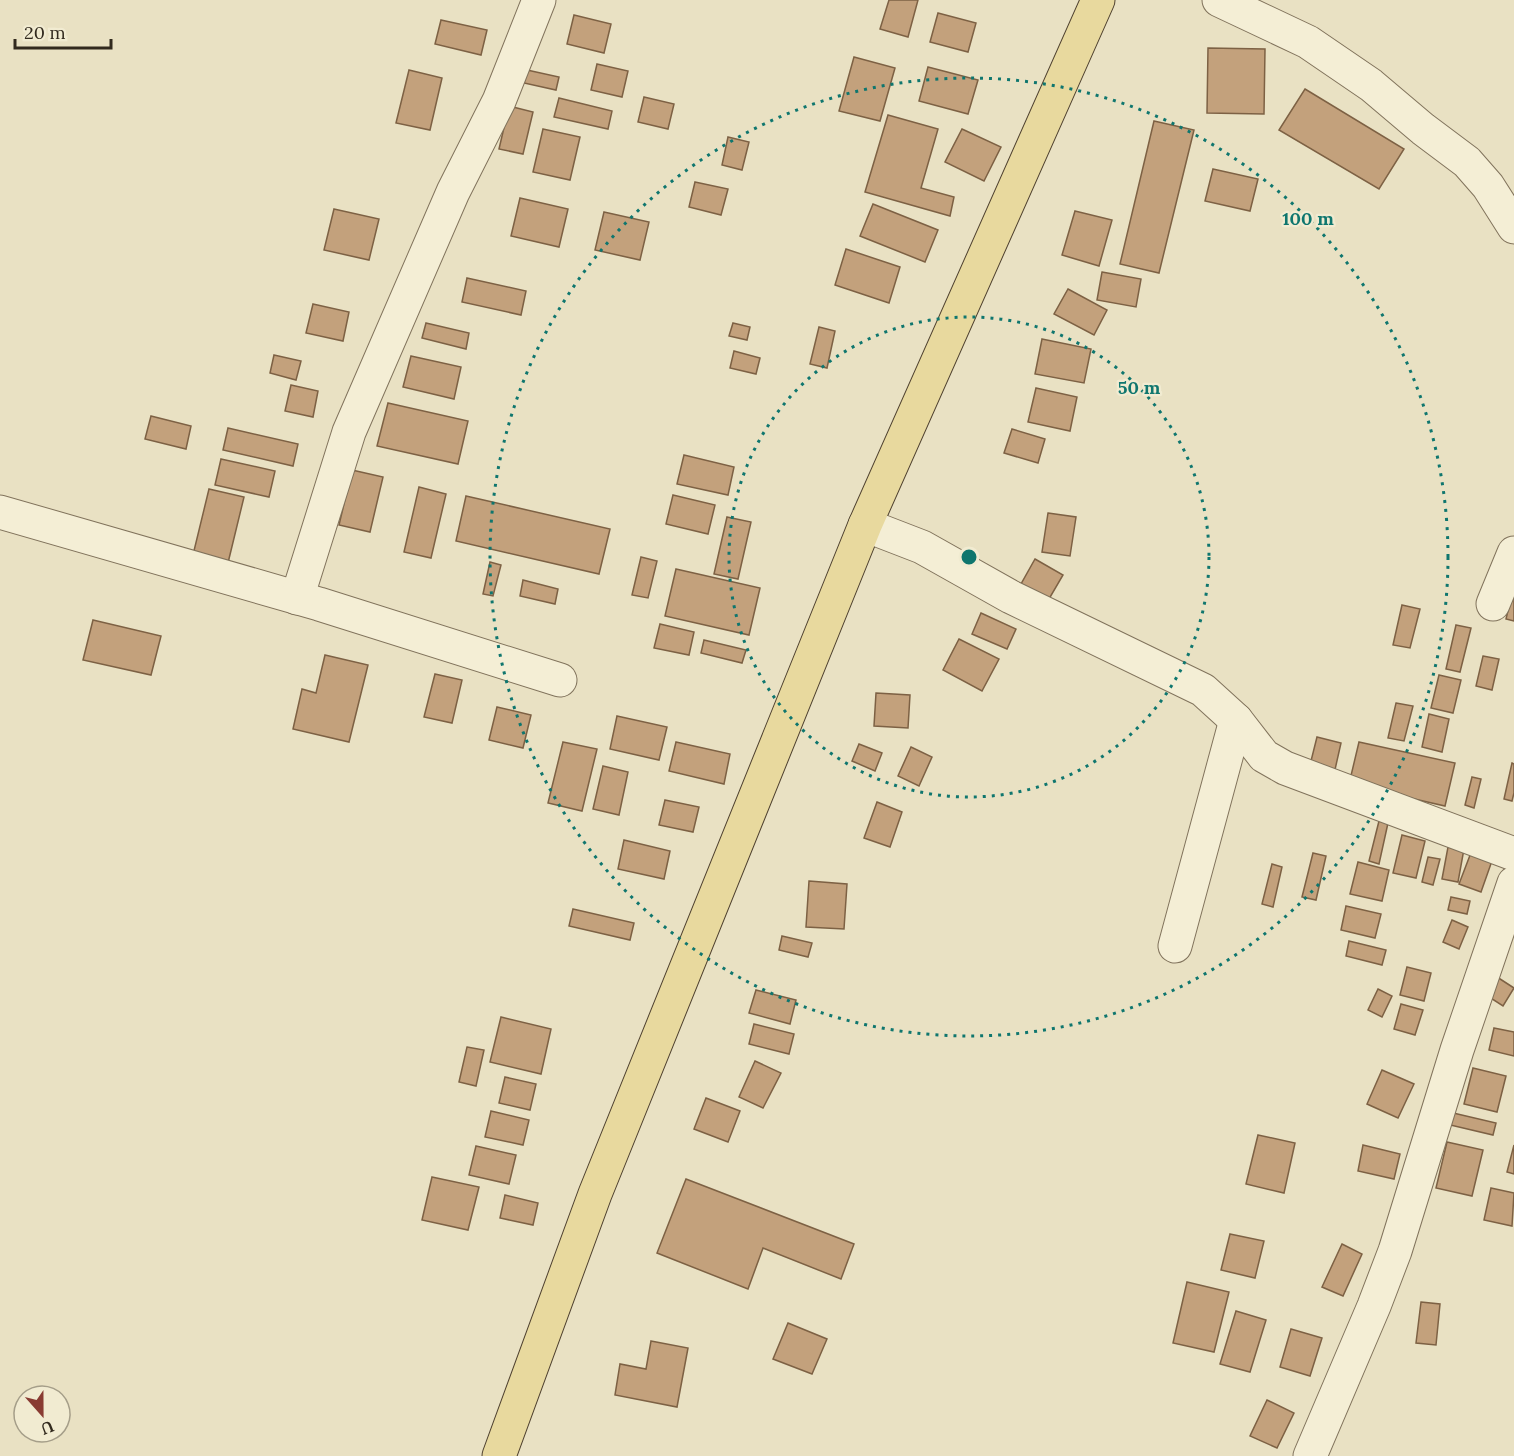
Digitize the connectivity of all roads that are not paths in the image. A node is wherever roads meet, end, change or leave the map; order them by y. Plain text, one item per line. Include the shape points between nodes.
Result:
1 (539, 0) edge
2 (1098, 0) edge
3 (1219, 0) edge
4 (1514, 227) edge
5 (0, 512) edge
6 (864, 525) junction
7 (1514, 554) edge
8 (297, 598) junction
9 (1493, 604) dead end
10 (560, 680) dead end
11 (1236, 720) junction
12 (1514, 854) edge
13 (1514, 883) edge
14 (1175, 946) dead end
15 (499, 1456) edge
16 (1310, 1456) edge

1 - 8 street via 499,100 453,192 349,432
2 - 6 main road
3 - 4 street via 1308,42 1371,85 1467,162
5 - 8 street
6 - 11 street via 922,547 1011,597 1203,690
6 - 15 main road via 595,1194
7 - 9 street
8 - 10 street
11 - 12 street via 1264,756 1285,768
11 - 14 street
13 - 16 street via 1395,1251

